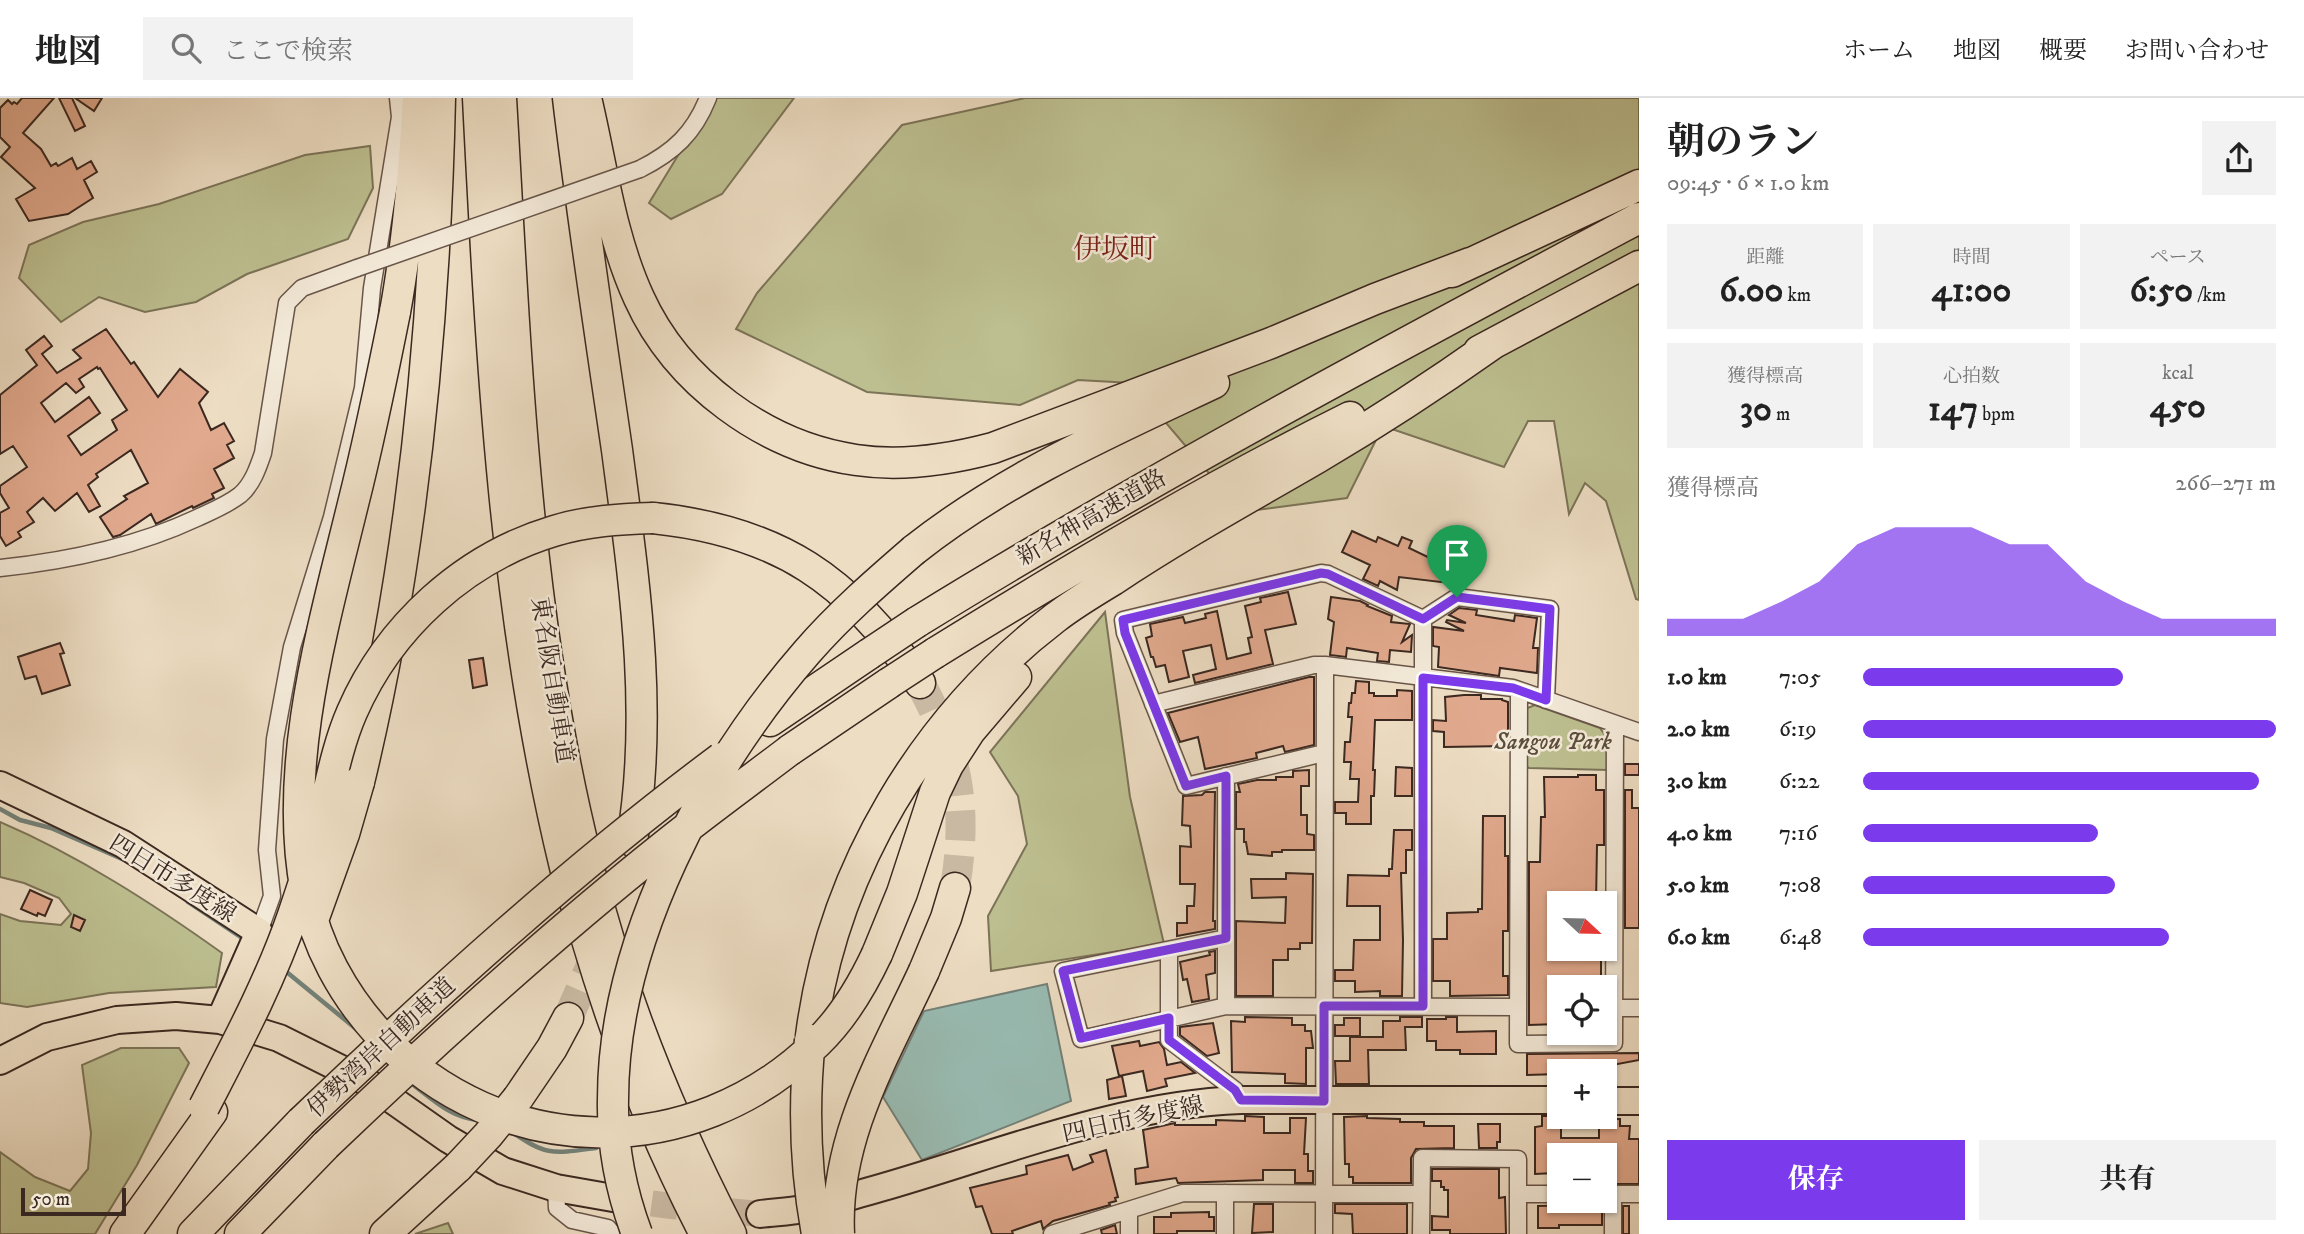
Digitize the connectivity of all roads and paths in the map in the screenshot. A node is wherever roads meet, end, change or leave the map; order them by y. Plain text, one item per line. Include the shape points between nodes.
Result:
1 (398, 98) edge
2 (418, 98) edge
3 (440, 98) edge
4 (478, 98) edge
5 (501, 98) edge
6 (568, 98) edge
7 (586, 98) edge
8 (708, 98) edge
9 (1639, 185) edge
10 (1639, 218) edge
11 (1470, 263) junction
12 (1639, 266) edge
13 (1494, 343) junction
14 (0, 568) edge
15 (1121, 574) junction
16 (1423, 619) junction
17 (1325, 665) junction
18 (1423, 678) junction
19 (920, 683) tunnel mouth
20 (1519, 690) junction
21 (1546, 700) junction
22 (1153, 704) junction
23 (1615, 724) junction
24 (1639, 732) edge
25 (1324, 753) junction
26 (1226, 776) junction
27 (0, 785) edge
28 (631, 844) dead end
29 (578, 872) joint
30 (955, 888) tunnel mouth
31 (589, 909) joint
32 (259, 932) junction
33 (1226, 938) junction
34 (1169, 950) junction
35 (1615, 975) edge
36 (1226, 1006) junction
37 (1324, 1006) junction
38 (1423, 1006) junction
39 (1518, 1007) junction
40 (1617, 1008) edge
41 (1639, 1008) edge
42 (568, 1018) tunnel mouth
43 (1169, 1018) junction
44 (220, 1020) junction
45 (1547, 1044) edge
46 (0, 1061) edge
47 (1241, 1100) junction
48 (1547, 1100) edge
49 (1324, 1101) junction
50 (1617, 1101) edge
51 (1639, 1101) edge
52 (208, 1109) junction
53 (556, 1188) junction
54 (1225, 1193) junction
55 (1324, 1194) junction
56 (1518, 1194) junction
57 (1547, 1194) edge
58 (1617, 1194) edge
59 (1639, 1194) edge
60 (1421, 1195) junction
61 (614, 1198) tunnel mouth
62 (1129, 1210) junction
63 (1611, 1213) edge
64 (760, 1214) tunnel mouth
65 (125, 1234) edge
66 (193, 1234) edge
67 (240, 1234) edge
68 (385, 1234) edge
69 (613, 1234) edge
70 (636, 1234) edge
71 (705, 1234) edge
72 (732, 1234) edge
73 (817, 1234) edge
74 (839, 1234) edge
75 (1052, 1234) edge
76 (1129, 1234) edge
77 (1225, 1234) edge
78 (1324, 1234) edge
79 (1421, 1234) edge
80 (1518, 1234) edge
81 (1613, 1234) edge

1 - 32 street via 400,117 372,288 363,388 332,517 292,647 275,739 267,850 272,896
2 - 15 highway, bridge via 395,312 321,639 302,753 299,804 306,894 318,936 367,1021 421,1072 513,1120 594,1133 668,1126 762,1087 817,1043 855,994 877,954 935,792 955,754 1034,656
3 - 52 highway, bridge via 431,306 411,501 378,702 328,880 291,972 268,1019
4 - 71 highway, 東名阪自動車道 via 506,511 541,755 566,869 600,982 636,1087
5 - 72 highway, 東名阪自動車道 via 528,502 562,743 586,857 616,962 655,1073
6 - 28 highway via 630,546 640,651 642,752
7 - 11 highway via 625,264 656,330 701,384 747,418 829,455 910,463 993,448
8 - 14 street, bridge via 699,120 671,151 640,169 302,288 287,303 263,453 242,494 188,522 125,546
9 - 11 highway
10 - 29 highway, 新名神高速道路, bridge via 1187,462 1018,559 770,722
11 - 70 highway, bridge via 1026,474 914,550 808,650 753,721 703,799 633,963 614,1059 612,1100 621,1180
12 - 13 highway, 新名神高速道路
13 - 15 highway via 1374,424
13 - 31 highway, 新名神高速道路, bridge via 1154,521 935,653 790,750
15 - 73 highway, bridge via 1056,617 1001,665 916,764 876,832 842,906 820,982 811,1036 806,1144
16 - 18 street
16 - 21 street via 1457,597 1550,609
16 - 22 street via 1321,573 1123,620
17 - 18 street
17 - 22 street
17 - 25 street
18 - 20 street
18 - 38 street
19 - 52 highway, bridge via 884,632 834,585 767,545 712,527 653,519 578,525 506,551 458,579 392,642 352,713 291,919
20 - 21 street
20 - 39 street
21 - 23 street
22 - 26 street via 1186,786
23 - 24 street
23 - 35 street
25 - 26 street
25 - 37 street
26 - 33 street
27 - 32 main road, 四日市多度線 via 123,844
29 - 66 highway, 伊勢湾岸自動車道, bridge via 499,937 301,1122
30 - 74 highway, bridge via 924,971 851,1136
31 - 67 highway, 伊勢湾岸自動車道, bridge via 429,1047
32 - 44 main road, 四日市多度線
33 - 34 street
33 - 36 street
34 - 43 street
34 - 43 street via 1063,971 1081,1038
36 - 37 street
36 - 43 street
37 - 38 street
37 - 49 street
38 - 39 street
39 - 45 street via 1518,1044
40 - 41 street
42 - 68 highway, bridge via 518,1098 488,1135
43 - 47 street via 1169,1040 1235,1090
44 - 46 main road via 177,1016 117,1020 47,1037
44 - 53 main road via 279,1038 322,1058 503,1171
47 - 49 main road, 四日市多度線
47 - 64 main road, 四日市多度線 via 1131,1115 802,1209
48 - 49 main road, 四日市多度線
49 - 55 street
50 - 51 main road
52 - 65 highway
53 - 61 main road
53 - 69 street via 557,1208 572,1220 608,1228
54 - 55 street
54 - 62 street via 1183,1193
54 - 77 street
55 - 60 street
55 - 78 street
56 - 57 street
56 - 60 street via 1518,1159 1422,1158
56 - 80 street
58 - 59 street
60 - 79 street
62 - 75 street
62 - 76 street
63 - 81 street

